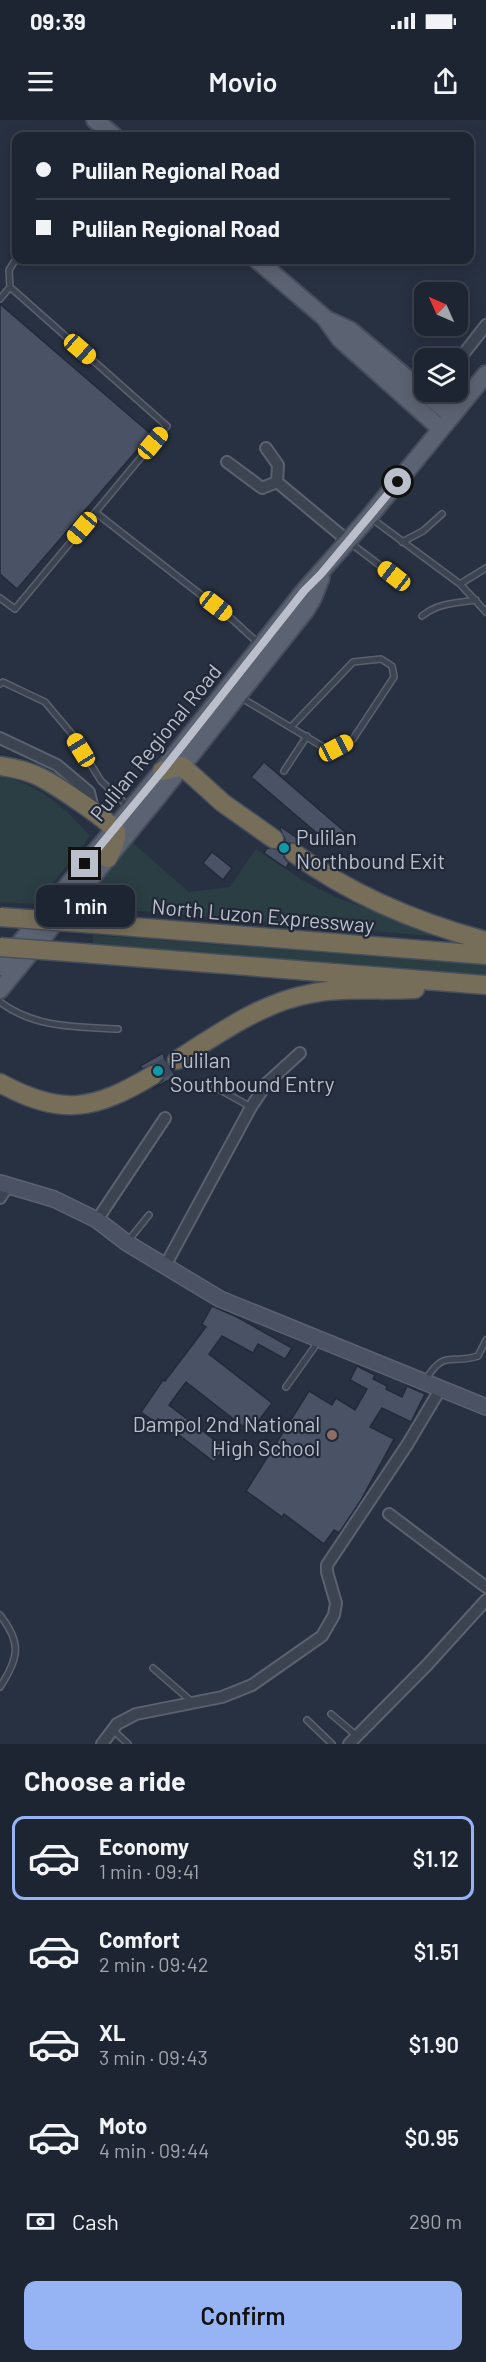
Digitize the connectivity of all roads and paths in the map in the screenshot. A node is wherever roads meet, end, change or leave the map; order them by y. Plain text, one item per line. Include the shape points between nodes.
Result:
1 (95, 120) edge
2 (109, 132) edge
3 (13, 264) edge
4 (262, 264) edge
5 (10, 287) junction
6 (0, 299) edge
7 (486, 325) edge
8 (468, 348) edge
9 (486, 374) edge
10 (414, 390) edge
11 (468, 396) edge
12 (432, 402) edge
13 (463, 402) edge
14 (446, 423) junction
15 (427, 446) junction
16 (266, 448) dead end
17 (227, 462) dead end
18 (277, 482) junction
19 (95, 512) junction
20 (442, 514) dead end
21 (369, 517) junction
22 (348, 541) junction
23 (402, 542) junction
24 (486, 568) edge
25 (321, 574) junction
26 (394, 576) dead end
27 (460, 584) junction
28 (0, 598) edge
29 (476, 600) junction
30 (486, 612) edge
31 (423, 616) dead end
32 (262, 646) junction
33 (0, 684) edge
34 (238, 696) junction
35 (291, 727) junction
36 (307, 736) junction
37 (0, 738) edge
38 (0, 766) edge
39 (182, 766) junction
40 (162, 771) junction
41 (284, 771) dead end
42 (131, 808) junction
43 (94, 813) junction
44 (114, 828) junction
45 (274, 839) dead end
46 (294, 853) dead end
47 (108, 858) junction
48 (0, 917) edge
49 (486, 941) edge
50 (0, 947) edge
51 (486, 956) edge
52 (0, 966) edge
53 (486, 985) edge
54 (0, 990) edge
55 (0, 1002) edge
56 (118, 1029) dead end
57 (300, 1053) dead end
58 (177, 1060) tunnel mouth
59 (153, 1075) tunnel mouth
60 (0, 1083) edge
61 (215, 1087) dead end
62 (251, 1107) junction
63 (165, 1119) dead end
64 (3, 1189) edge
65 (149, 1215) dead end
66 (98, 1220) junction
67 (127, 1243) junction
68 (165, 1266) junction
69 (318, 1340) junction
70 (486, 1340) edge
71 (426, 1381) junction
72 (286, 1387) dead end
73 (441, 1388) junction
74 (486, 1407) edge
75 (389, 1514) dead end
76 (486, 1587) edge
77 (486, 1600) edge
78 (0, 1615) edge
79 (153, 1668) dead end
80 (0, 1687) edge
81 (193, 1702) junction
82 (331, 1714) dead end
83 (307, 1720) dead end
84 (113, 1730) junction
85 (357, 1736) junction
86 (102, 1744) edge
87 (128, 1744) edge
88 (332, 1744) edge
89 (349, 1744) edge

1 - 2 main road
3 - 5 lane via 9,270
4 - 10 main road via 325,318 340,339
5 - 6 lane
5 - 19 lane via 167,426
7 - 8 street
9 - 11 main road, Pulilan Regional Road
12 - 14 main road
12 - 15 main road
13 - 14 main road, Pulilan Regional Road
14 - 15 main road, Pulilan Regional Road
15 - 21 main road, Pulilan Regional Road
16 - 18 street via 278,465
17 - 18 street via 261,488
18 - 22 street
19 - 28 lane via 15,609
19 - 32 lane
20 - 23 lane via 423,531
21 - 22 main road, Pulilan Regional Road
21 - 23 lane
22 - 25 main road, Pulilan Regional Road
22 - 26 lane
23 - 27 lane
24 - 27 lane
25 - 32 main road, Pulilan Regional Road
25 - 34 main road, Pulilan Regional Road via 306,610
27 - 29 lane
29 - 30 lane
29 - 31 lane via 443,604
32 - 40 main road, Pulilan Regional Road
33 - 42 lane via 45,702 72,734 100,781
34 - 35 lane
34 - 39 main road, Pulilan Regional Road
35 - 36 lane
35 - 36 lane via 352,662 381,659 392,666 394,677 353,739 336,748 325,748
36 - 41 lane
37 - 43 street via 57,765 89,792
38 - 43 highway via 39,776
39 - 40 highway
39 - 45 highway
39 - 47 main road, Pulilan Regional Road
40 - 42 main road, Pulilan Regional Road
42 - 44 main road, Pulilan Regional Road
43 - 44 highway
44 - 47 highway via 116,838
44 - 52 main road, Pulilan Regional Road
46 - 49 highway via 363,896
47 - 54 main road, Pulilan Regional Road
48 - 51 highway, North Luzon Expressway, bridge
50 - 53 highway, bridge
53 - 58 highway via 310,993 264,1009
55 - 56 lane via 40,1022
57 - 62 street via 267,1083
59 - 60 highway via 121,1095 64,1106
61 - 62 lane
62 - 68 street
63 - 66 street
64 - 66 street via 54,1199
65 - 67 lane
66 - 67 street
67 - 68 street
68 - 69 street via 220,1299
69 - 71 street
69 - 72 lane
70 - 71 lane via 478,1356 436,1364
71 - 73 street
73 - 74 street
73 - 81 street via 327,1565 336,1603 322,1636 252,1685
75 - 76 street
77 - 85 street
78 - 80 lane via 16,1641 16,1657
79 - 81 lane
81 - 84 street via 136,1714
82 - 85 lane
83 - 88 lane
84 - 86 street
84 - 87 lane
85 - 89 street

